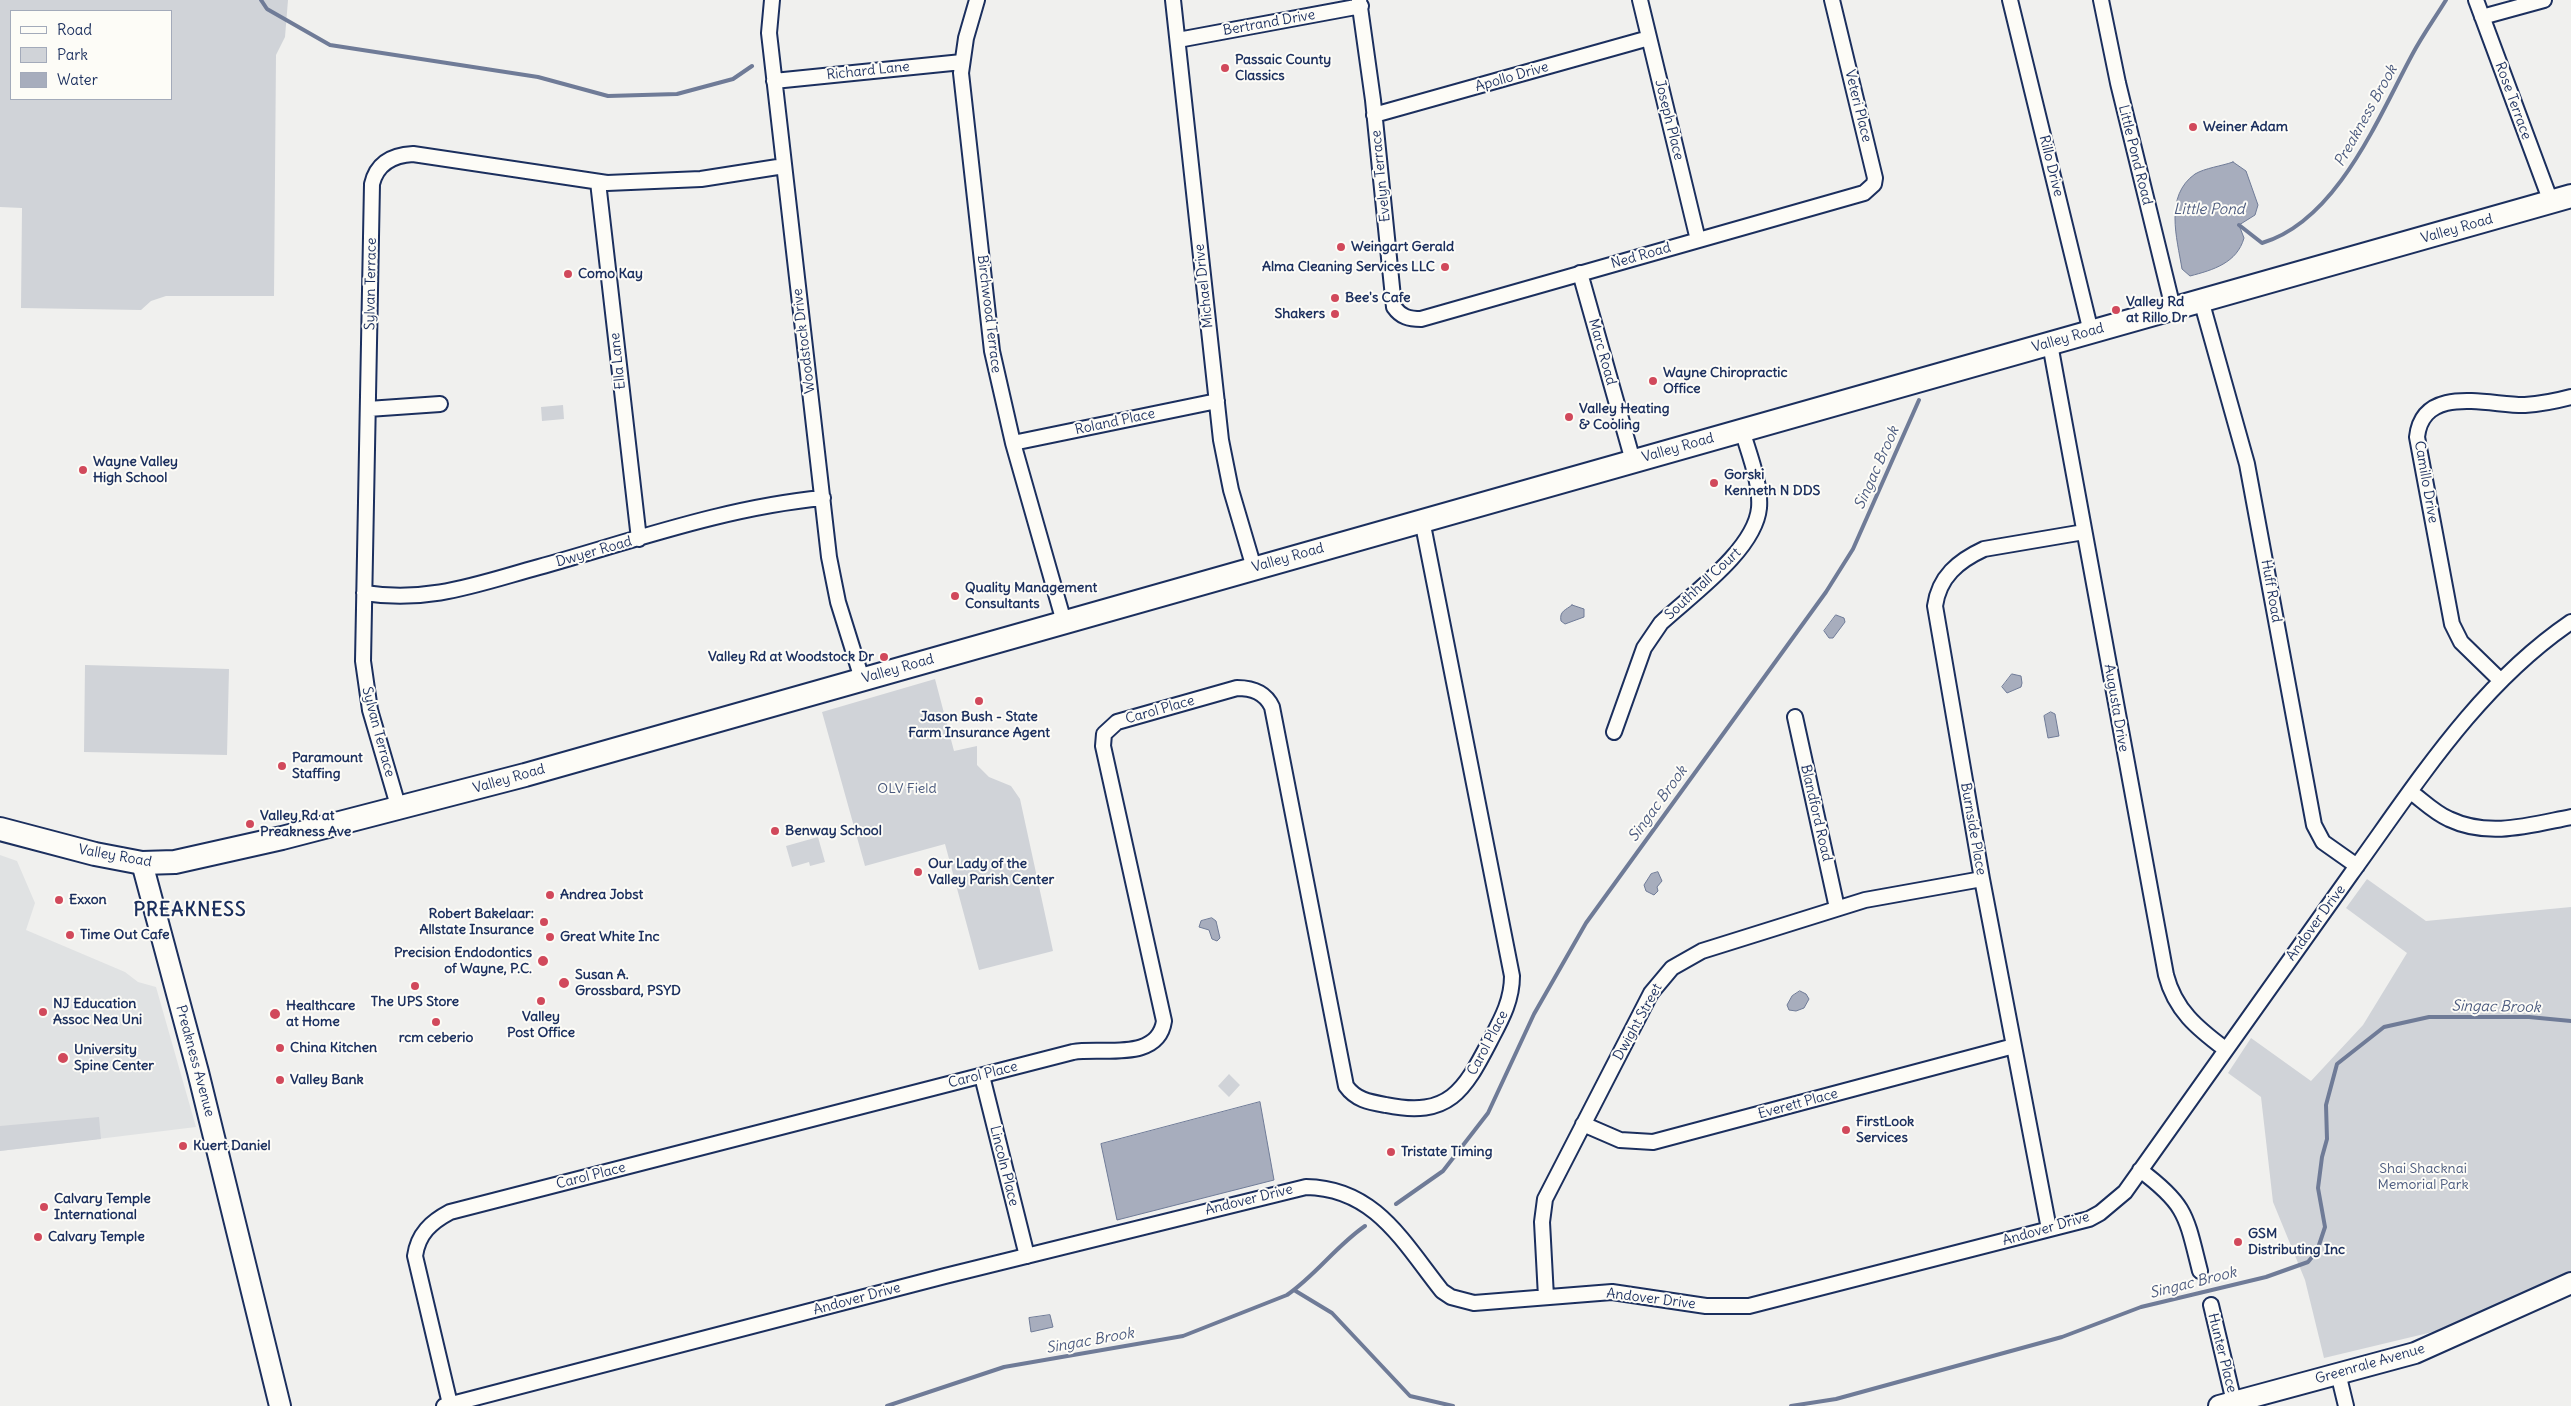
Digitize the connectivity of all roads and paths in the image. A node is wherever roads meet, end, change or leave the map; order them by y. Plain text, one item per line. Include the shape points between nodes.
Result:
1 (772, 0) edge
2 (977, 0) edge
3 (1173, 0) edge
4 (1640, 0) edge
5 (1832, 0) edge
6 (2010, 0) edge
7 (2100, 0) edge
8 (2476, 0) edge
9 (2544, 0) edge
10 (1360, 3) edge
11 (2482, 17) junction
12 (1649, 38) junction
13 (1178, 40) junction
14 (962, 62) junction
15 (774, 81) junction
16 (1374, 115) junction
17 (784, 166) junction
18 (598, 182) junction
19 (1849, 197) joint
20 (2561, 199) edge
21 (1698, 240) junction
22 (1580, 273) junction
23 (2200, 300) junction
24 (2173, 308) junction
25 (1434, 315) joint
26 (2091, 332) junction
27 (2050, 344) junction
28 (2571, 396) edge
29 (1217, 401) junction
30 (440, 404) dead end
31 (368, 409) junction
32 (1742, 430) junction
33 (1013, 443) junction
34 (1633, 461) junction
35 (823, 498) junction
36 (1422, 520) junction
37 (2084, 532) junction
38 (639, 539) junction
39 (1254, 568) junction
40 (364, 594) junction
41 (1064, 622) junction
42 (2571, 622) edge
43 (862, 679) junction
44 (2500, 680) junction
45 (1795, 717) dead end
46 (1614, 732) dead end
47 (2411, 792) junction
48 (399, 809) junction
49 (2571, 817) edge
50 (0, 829) edge
51 (142, 863) junction
52 (2357, 866) junction
53 (1982, 879) junction
54 (1837, 908) junction
55 (2014, 1046) junction
56 (2225, 1049) junction
57 (982, 1076) junction
58 (1583, 1124) junction
59 (2140, 1170) junction
60 (2049, 1229) junction
61 (1027, 1256) junction
62 (2200, 1271) dead end
63 (2571, 1283) edge
64 (1546, 1297) junction
65 (2211, 1305) dead end
66 (2338, 1373) junction
67 (2227, 1404) edge
68 (447, 1405) edge
69 (280, 1406) edge
70 (2346, 1406) edge

1 - 15 street, Woodstock Drive via 769,33
2 - 14 street, Birchwood Terrace
3 - 13 street, Michael Drive
4 - 12 street, Joseph Place
5 - 19 street, Veteri Place via 1875,178 1870,189
6 - 26 street, Rillo Drive
7 - 24 street, Little Pond Road
8 - 11 street, Rose Terrace
9 - 11 street
10 - 13 street, Bertrand Drive
10 - 16 street, Evelyn Terrace
11 - 20 street, Rose Terrace
12 - 16 street, Apollo Drive
12 - 21 street, Joseph Place
13 - 29 street, Michael Drive
14 - 15 street, Richard Lane
14 - 33 street, Birchwood Terrace via 992,351
15 - 17 street, Woodstock Drive
16 - 25 street, Evelyn Terrace via 1394,307 1404,317 1412,319
17 - 18 street, Sylvan Terrace via 701,179
17 - 35 street, Woodstock Drive
18 - 31 street, Sylvan Terrace via 413,154 384,163 372,184
18 - 38 street, Ella Lane
19 - 21 street, Ned Road
20 - 23 main road, Valley Road
21 - 22 street, Ned Road
22 - 25 street, Ned Road
22 - 34 street, Marc Road
23 - 24 main road, Valley Road
23 - 52 street, Huff Road via 2247,464 2314,825 2323,842
24 - 26 main road, Valley Road
26 - 27 main road, Valley Road
27 - 32 main road, Valley Road
27 - 37 street, Augusta Drive
28 - 44 street, Camillo Drive via 2524,405 2448,402 2429,412 2418,428 2452,624 2461,642
29 - 33 street, Roland Place
29 - 39 street, Michael Drive via 1226,470
30 - 31 street
31 - 40 street, Sylvan Terrace
32 - 34 main road, Valley Road
32 - 46 street, Southhall Court via 1759,495 1756,522 1741,549 1652,635 1644,648
33 - 41 street, Birchwood Terrace
34 - 36 main road, Valley Road
35 - 38 street, Dwyer Road via 761,506
35 - 43 street, Woodstock Drive via 832,579
36 - 39 main road, Valley Road
36 - 57 street, Carol Place via 1512,976 1506,1011 1464,1086 1443,1102 1417,1109 1365,1102 1346,1086 1272,706 1262,693 1244,688 1117,722 1109,727 1102,742 1164,1021 1159,1036 1143,1048 1088,1049
37 - 53 street, Burnside Place via 1978,552 1949,573 1936,595 1937,632
37 - 56 street, Augusta Drive via 2168,985 2184,1014
38 - 40 street, Dwyer Road via 442,594 410,597
39 - 41 main road, Valley Road
40 - 48 street, Sylvan Terrace via 365,686
41 - 43 main road, Valley Road
42 - 44 street, Andover Drive
43 - 48 main road, Valley Road
44 - 47 street, Andover Drive via 2456,731
45 - 54 street, Blandford Road
47 - 49 street via 2447,818 2479,828 2516,828
47 - 52 street, Andover Drive
48 - 51 main road, Valley Road via 211,856 181,862
50 - 51 main road, Valley Road
51 - 69 main road, Preakness Avenue via 198,1072
52 - 56 street, Andover Drive
53 - 54 street, Dwight Street via 1886,895
53 - 55 street, Burnside Place
54 - 58 street, Dwight Street via 1702,951 1672,968 1651,992
55 - 58 street, Everett Place via 1653,1142 1620,1140
55 - 60 street, Burnside Place
56 - 59 street, Andover Drive
57 - 61 street, Lincoln Place
57 - 68 street, Carol Place via 493,1200 438,1218 421,1235 415,1256
58 - 64 street, Dwight Street via 1552,1185 1542,1213
59 - 60 street, Andover Drive via 2125,1192 2100,1213
59 - 62 street via 2164,1188 2181,1207
60 - 64 street, Andover Drive via 1749,1306 1706,1306 1612,1292
61 - 64 street, Andover Drive via 1289,1190 1322,1188 1347,1194 1373,1210 1442,1291 1451,1297 1474,1303
61 - 68 street, Andover Drive
63 - 66 main road, Greenrale Avenue via 2415,1353
65 - 67 street, Hunter Place
66 - 67 main road, Greenrale Avenue
66 - 70 street

